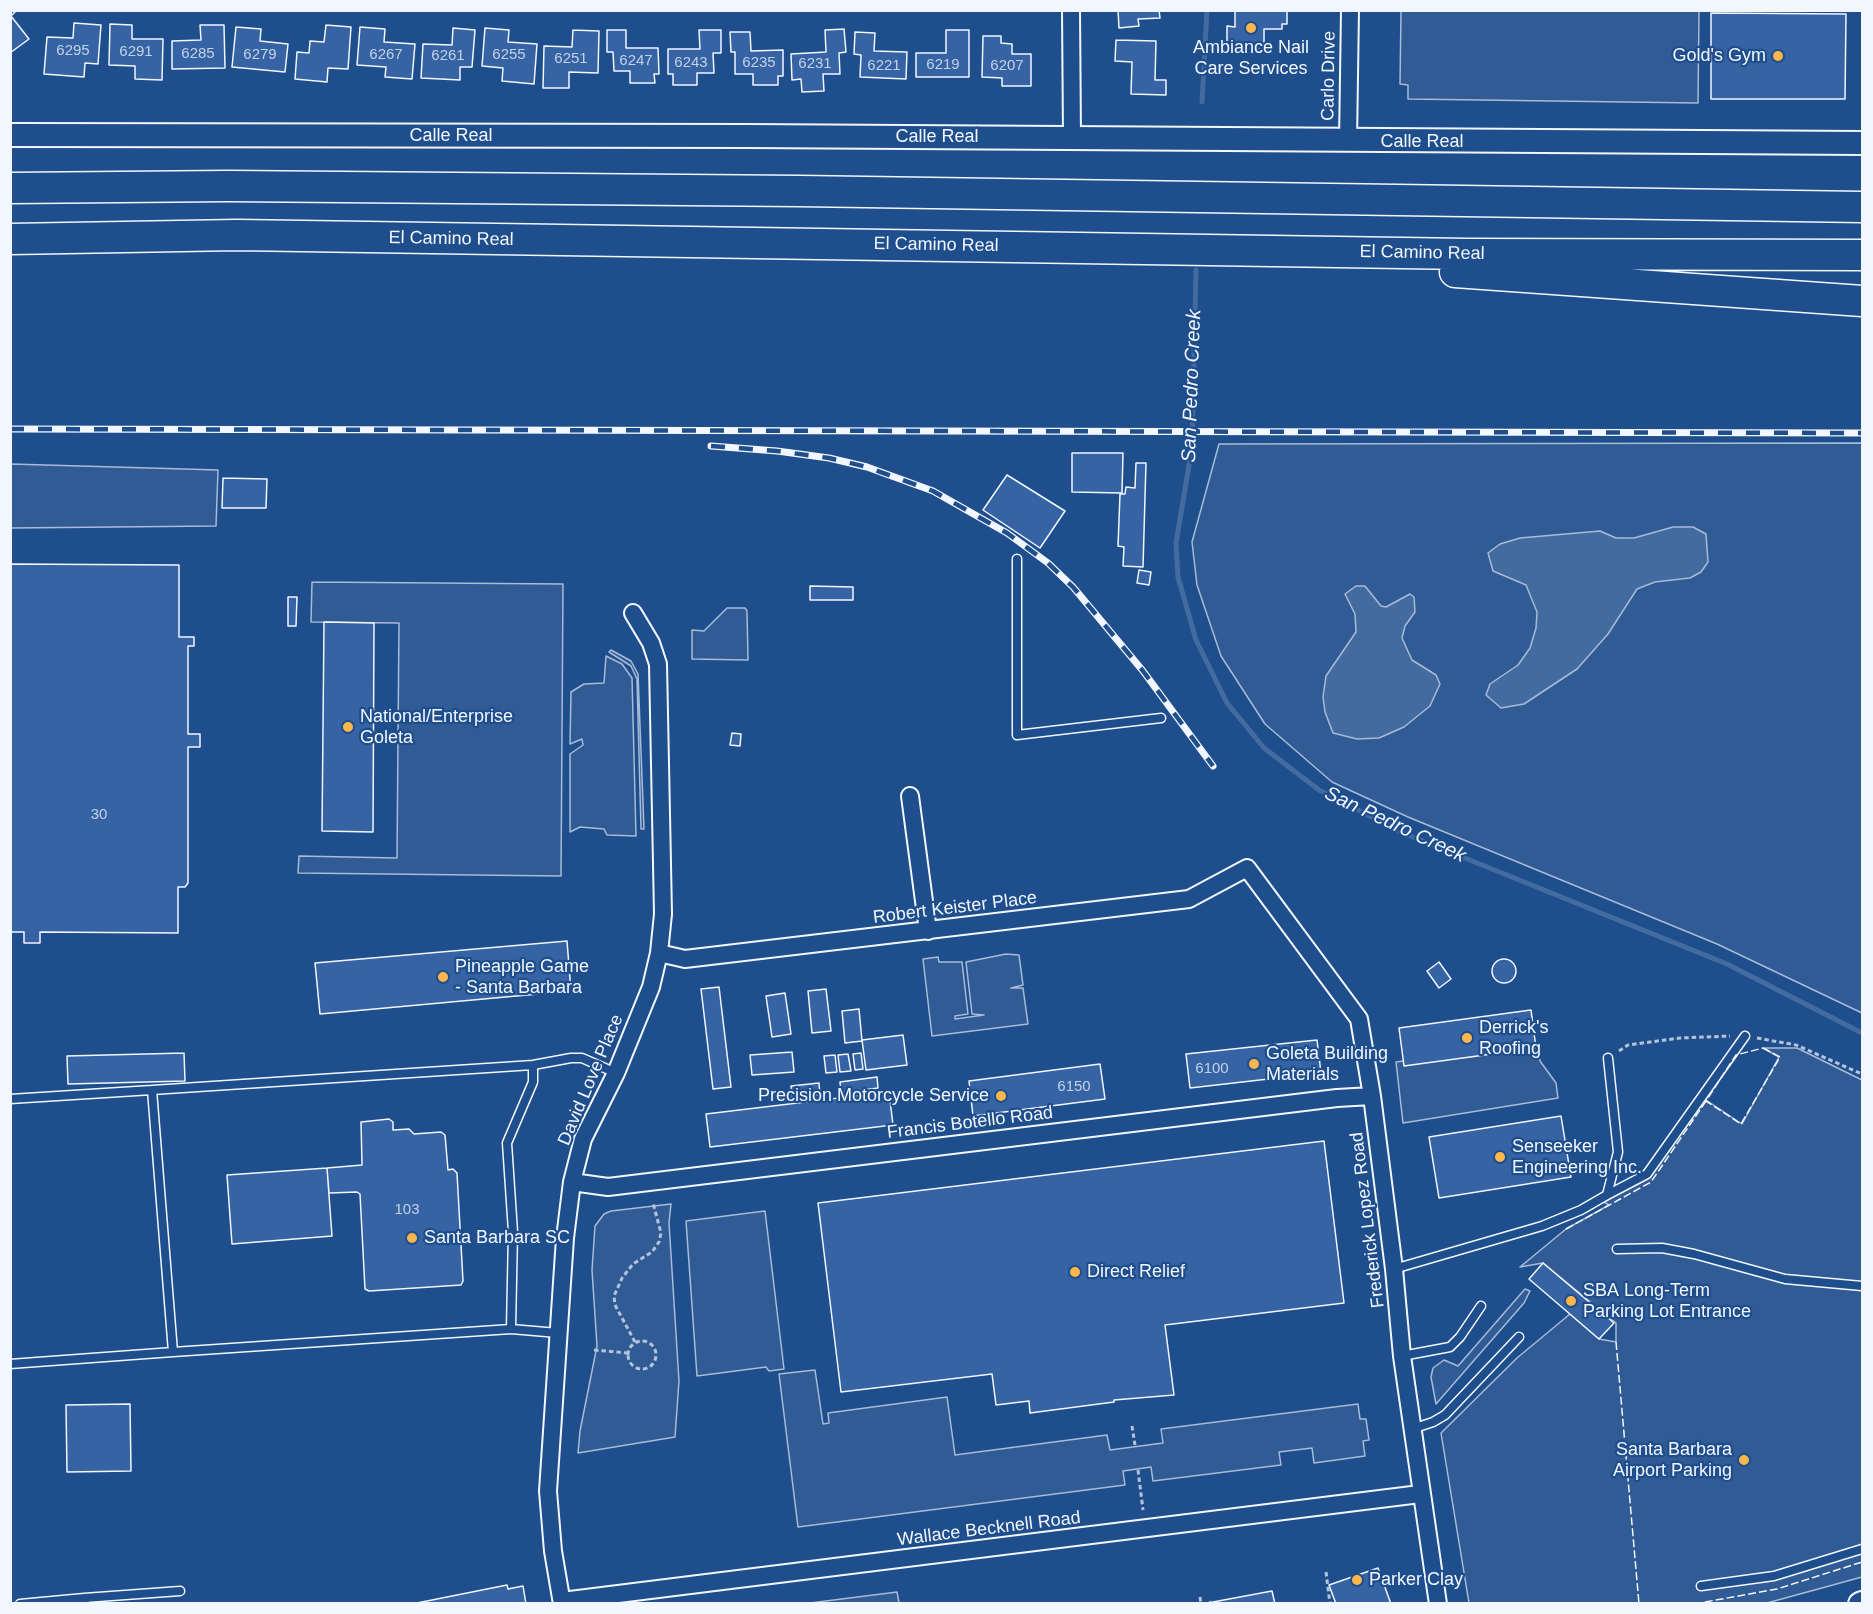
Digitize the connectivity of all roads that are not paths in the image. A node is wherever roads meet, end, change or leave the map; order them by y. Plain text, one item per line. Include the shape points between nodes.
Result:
1 (1071, 10) edge
2 (1350, 10) edge
3 (10, 135) edge
4 (1072, 138) junction
5 (1348, 142) junction
6 (1863, 143) edge
7 (10, 188) edge
8 (1863, 207) edge
9 (10, 239) edge
10 (1337, 252) junction
11 (1863, 255) edge
12 (1863, 302) edge
13 (1017, 560) dead end
14 (633, 614) dead end
15 (1161, 718) dead end
16 (910, 796) dead end
17 (1248, 868) joint
18 (928, 931) junction
19 (660, 953) junction
20 (1745, 1036) dead end
21 (1608, 1058) dead end
22 (533, 1065) junction
23 (616, 1073) junction
24 (152, 1090) junction
25 (1372, 1096) junction
26 (10, 1099) edge
27 (572, 1182) junction
28 (1607, 1195) junction
29 (1617, 1249) dead end
30 (1394, 1269) junction
31 (1863, 1286) edge
32 (1481, 1306) dead end
33 (511, 1329) junction
34 (558, 1333) junction
35 (1519, 1337) dead end
36 (173, 1352) junction
37 (1402, 1356) junction
38 (10, 1364) edge
39 (1412, 1429) junction
40 (1420, 1494) junction
41 (1863, 1549) edge
42 (1701, 1586) dead end
43 (180, 1591) dead end
44 (84, 1601) edge
45 (562, 1602) edge
46 (31, 1603) edge
47 (20, 1604) edge
48 (1438, 1604) edge

1 - 4 street
2 - 5 street, Carlo Drive
3 - 4 main road, Calle Real
4 - 5 main road, Calle Real
5 - 6 main road, Calle Real
7 - 8 highway via 240,186
9 - 10 highway, El Camino Real via 237,235
10 - 11 highway, El Camino Real
10 - 12 highway via 1410,269
13 - 15 lane via 1017,735
14 - 19 street, David Love Place via 651,643 658,664 663,851
16 - 18 street
17 - 18 street, Robert Keister Place via 1189,899
17 - 25 street, Frederick Lopez Road via 1359,1019
18 - 19 street, Robert Keister Place via 685,959
19 - 23 street, David Love Place via 651,987
20 - 28 lane via 1647,1174
21 - 28 lane via 1618,1152
22 - 23 lane via 582,1058
22 - 24 lane
22 - 33 lane via 533,1082 507,1143 513,1232
23 - 27 street, David Love Place via 583,1139
24 - 26 lane
24 - 36 lane
25 - 27 street, Francis Botello Road via 608,1186
25 - 30 street, Frederick Lopez Road
27 - 34 street, David Love Place
28 - 30 lane via 1542,1226
29 - 31 lane via 1662,1248 1785,1279
30 - 37 street, Frederick Lopez Road
32 - 37 lane via 1450,1347
33 - 34 lane
33 - 36 lane
34 - 45 street, David Love Place via 548,1491
35 - 39 lane via 1445,1415
36 - 38 lane
37 - 39 street, Frederick Lopez Road
39 - 40 street, Frederick Lopez Road
40 - 45 street, Wallace Becknell Road
40 - 48 street, Frederick Lopez Road
41 - 42 lane via 1783,1574
43 - 44 lane
44 - 46 lane
46 - 47 lane

